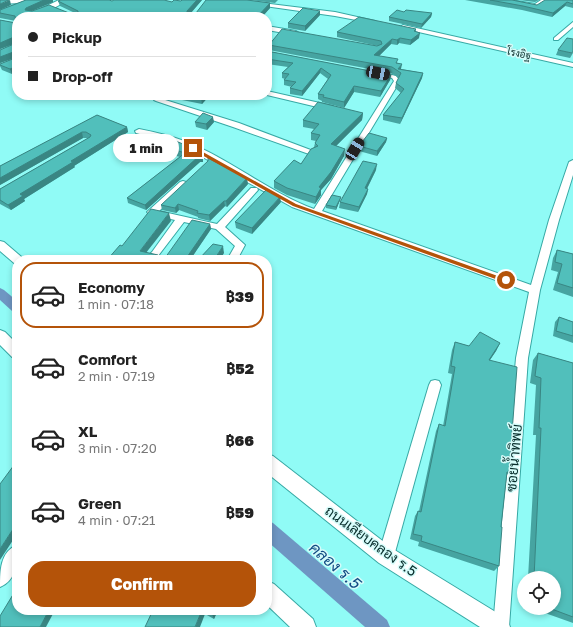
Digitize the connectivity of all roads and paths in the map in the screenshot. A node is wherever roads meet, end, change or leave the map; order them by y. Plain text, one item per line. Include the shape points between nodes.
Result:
1 (33, 0) edge
2 (40, 0) edge
3 (62, 0) edge
4 (226, 0) edge
5 (502, 0) edge
6 (544, 0) edge
7 (0, 2) edge
8 (51, 6) junction
9 (13, 8) edge
10 (57, 9) edge
11 (36, 12) edge
12 (378, 22) edge
13 (573, 24) edge
14 (400, 27) edge
15 (272, 29) edge
16 (302, 34) edge
17 (556, 39) dead end
18 (573, 65) edge
19 (369, 71) edge
20 (272, 94) edge
21 (158, 100) edge
22 (341, 110) edge
23 (139, 131) dead end
24 (312, 152) edge
25 (573, 162) edge
26 (193, 176) edge
27 (254, 190) dead end
28 (316, 213) junction
29 (181, 219) junction
30 (219, 227) junction
31 (0, 245) edge
32 (155, 254) edge
33 (13, 255) edge
34 (235, 255) edge
35 (534, 290) junction
36 (0, 336) edge
37 (12, 348) edge
38 (435, 385) dead end
39 (272, 466) edge
40 (386, 556) junction
41 (12, 561) edge
42 (0, 579) edge
43 (272, 596) edge
44 (306, 627) edge
45 (500, 627) edge

1 - 2 street
1 - 7 street
1 - 9 street
3 - 8 street
4 - 12 street
5 - 6 street via 536,6
8 - 10 street
8 - 11 street
13 - 17 street
14 - 18 street, โรงอิฐ
15 - 16 street
19 - 28 street via 391,76 397,81
20 - 22 street
21 - 24 street
23 - 28 street via 193,148 278,197
25 - 35 street, ซอยน้ำทิพย์
26 - 29 street via 152,212
27 - 30 street
28 - 35 street
29 - 30 street
29 - 32 street
30 - 34 street via 240,245
31 - 33 street
35 - 45 street, ซอยน้ำทิพย์ via 522,358
36 - 37 street
38 - 40 street
39 - 40 street, ถนนเลียบคลอง ร.5
40 - 45 street, ถนนเลียบคลอง ร.5
41 - 42 street
43 - 44 street

